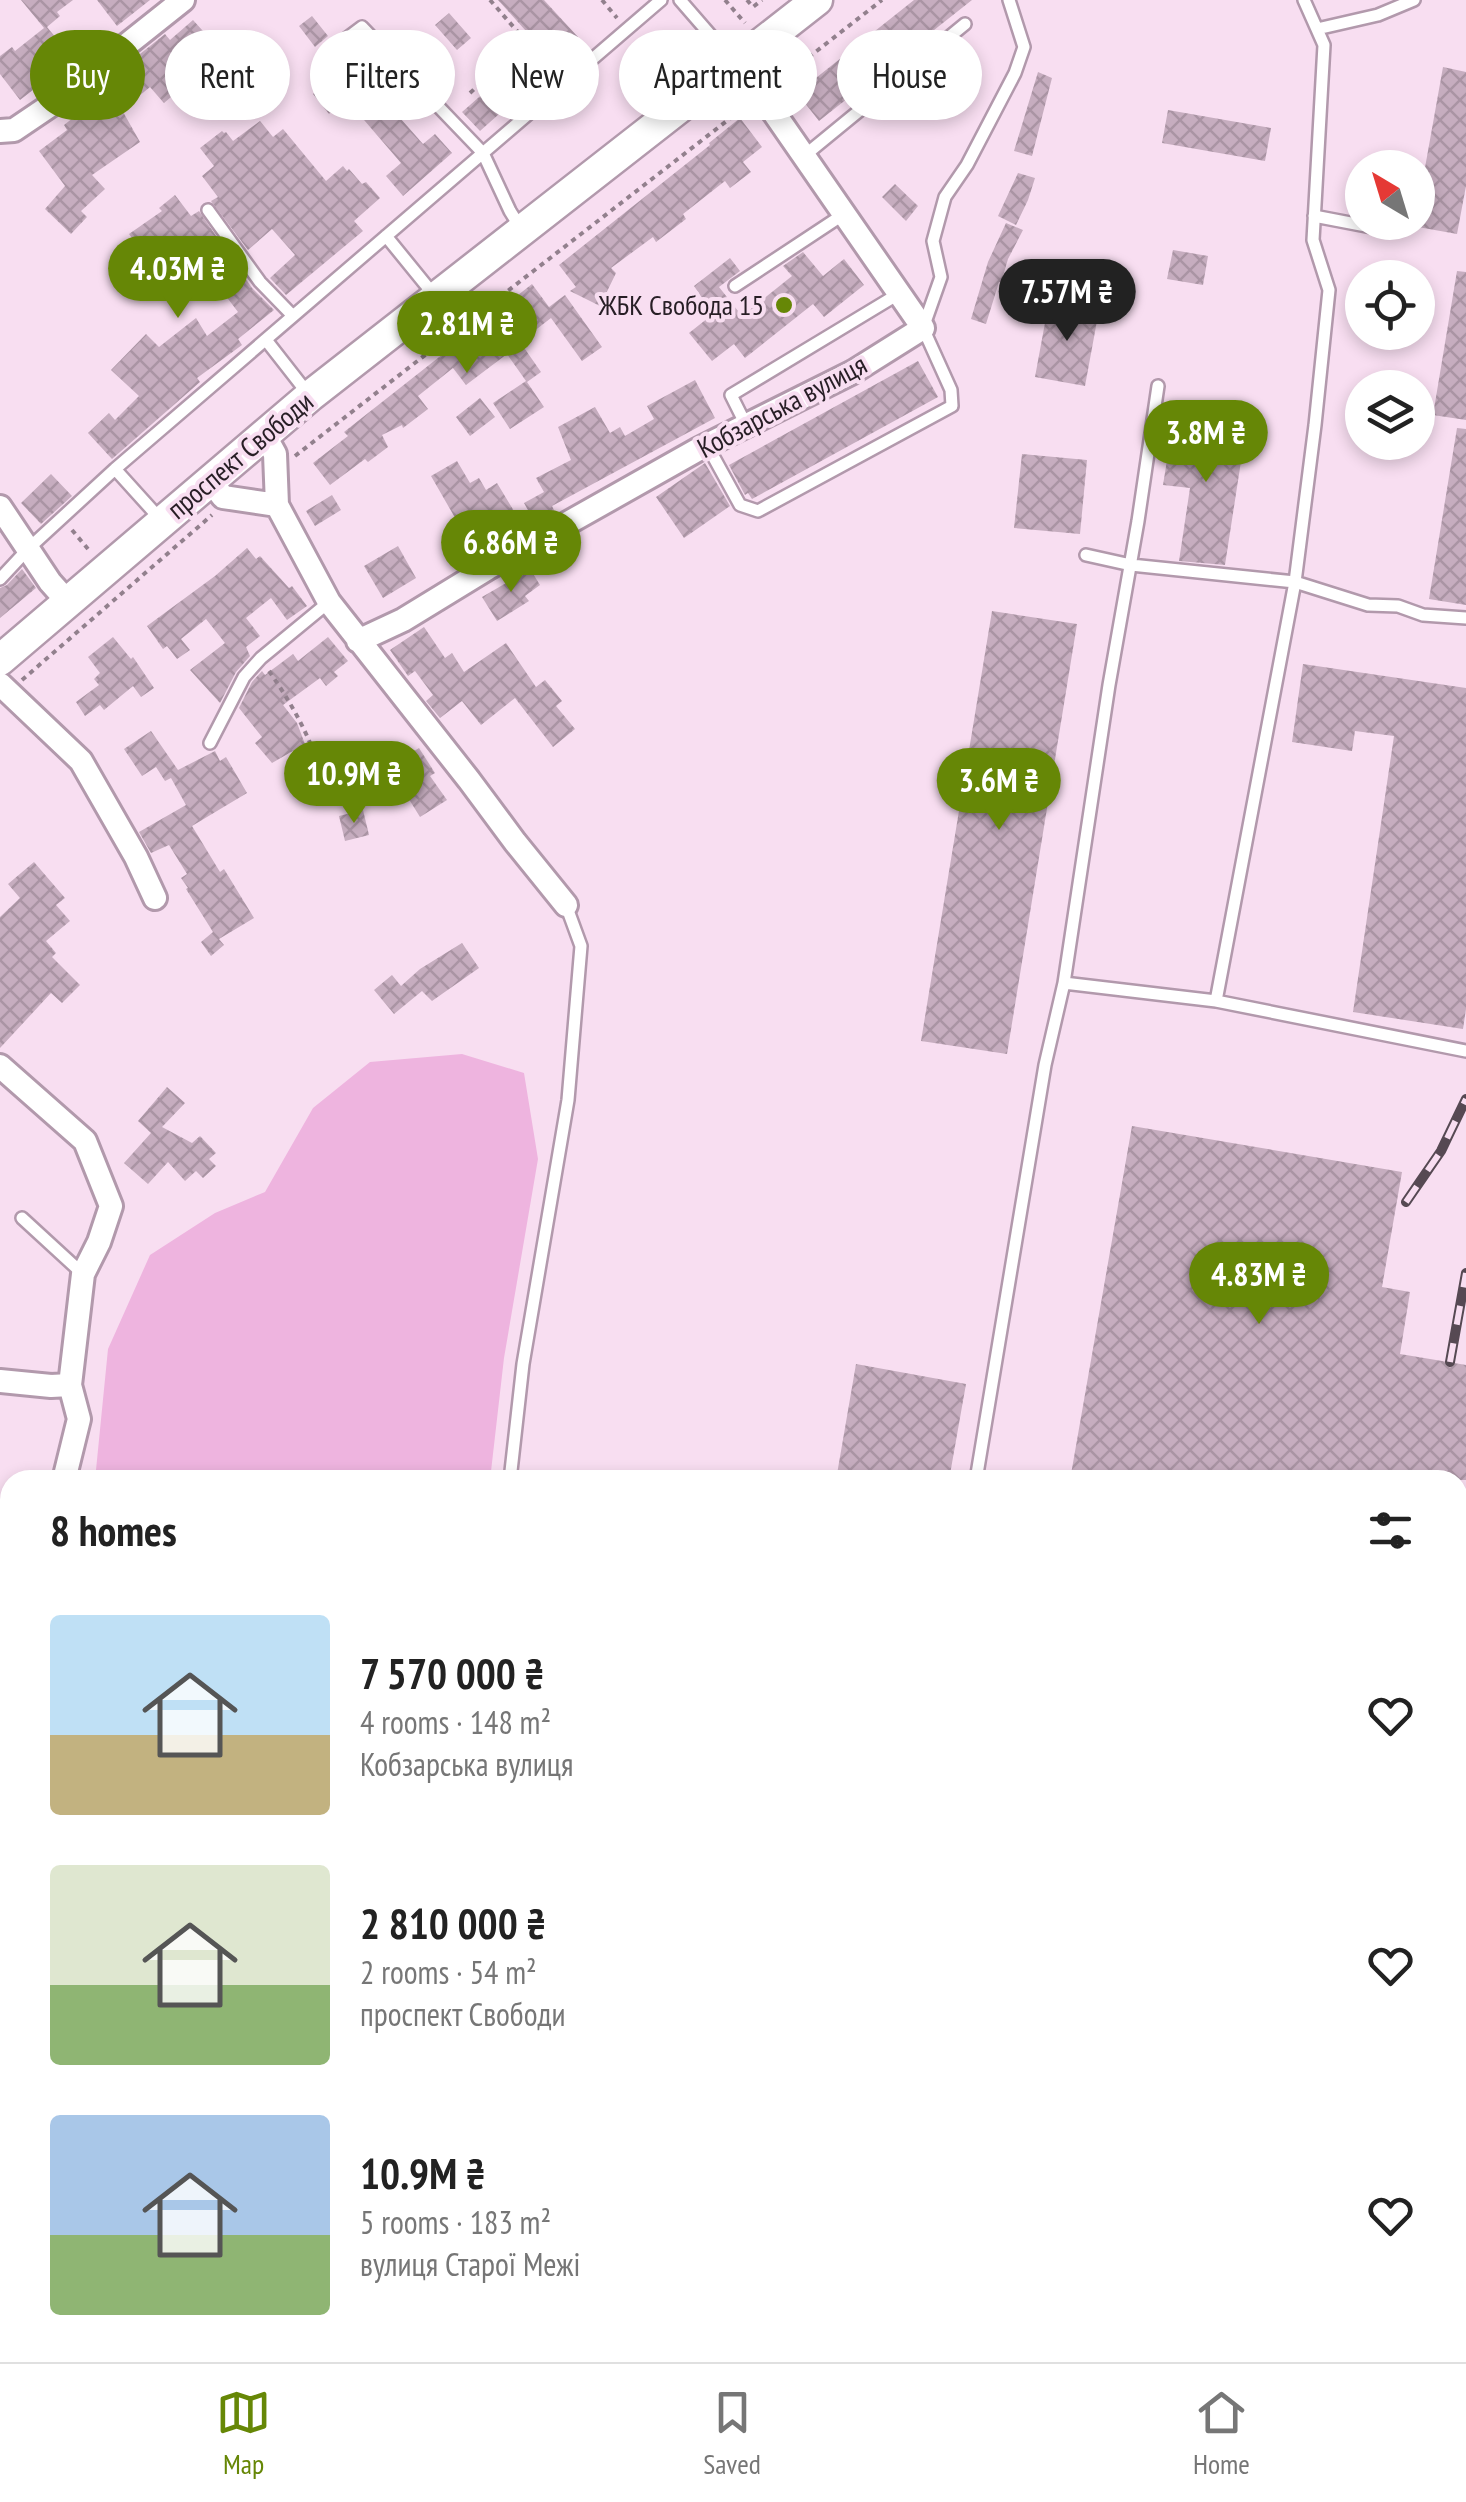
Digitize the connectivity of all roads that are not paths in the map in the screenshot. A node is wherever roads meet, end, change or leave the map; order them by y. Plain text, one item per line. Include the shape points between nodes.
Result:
1 (182, 0) edge
2 (661, 0) edge
3 (680, 0) edge
4 (817, 0) edge
5 (1010, 0) edge
6 (1304, 0) edge
7 (1414, 0) edge
8 (965, 24) dead end
9 (1317, 29) junction
10 (706, 30) edge
11 (779, 30) edge
12 (451, 120) edge
13 (664, 120) edge
14 (779, 120) edge
15 (0, 131) edge
16 (483, 153) junction
17 (804, 156) junction
18 (208, 210) dead end
19 (844, 214) junction
20 (1314, 216) junction
21 (1345, 222) edge
22 (523, 230) junction
23 (386, 236) junction
24 (735, 286) dead end
25 (900, 293) junction
26 (436, 298) junction
27 (293, 316) junction
28 (923, 328) junction
29 (266, 340) junction
30 (1158, 386) dead end
31 (310, 396) junction
32 (746, 426) junction
33 (264, 434) junction
34 (707, 445) junction
35 (115, 469) junction
36 (210, 480) junction
37 (276, 505) junction
38 (0, 507) edge
39 (162, 521) junction
40 (28, 549) junction
41 (1086, 555) dead end
42 (1131, 565) junction
43 (0, 579) edge
44 (1295, 582) junction
45 (67, 601) junction
46 (330, 602) junction
47 (1466, 618) edge
48 (358, 641) junction
49 (0, 660) edge
50 (4, 688) edge
51 (210, 742) dead end
52 (154, 898) dead end
53 (566, 905) joint
54 (1064, 983) junction
55 (1216, 1002) junction
56 (1466, 1051) edge
57 (0, 1066) edge
58 (22, 1218) dead end
59 (83, 1274) junction
60 (0, 1381) edge
61 (70, 1385) junction
62 (66, 1470) edge
63 (511, 1470) edge
64 (978, 1470) edge

1 - 15 street via 51,105 14,130
2 - 16 lane
3 - 10 lane
4 - 11 main road, проспект Свободи
5 - 28 lane via 1024,47 975,150 944,196 933,240 942,277
6 - 9 lane
7 - 9 lane
8 - 17 lane
9 - 20 lane via 1324,45
12 - 16 lane
13 - 22 main road, проспект Свободи
14 - 17 street
16 - 22 lane
16 - 23 lane
17 - 19 street
18 - 27 lane
19 - 24 lane
19 - 25 street
20 - 21 lane
20 - 44 lane via 1313,240 1329,290
22 - 26 main road, проспект Свободи
23 - 26 lane
23 - 27 lane
25 - 28 street
25 - 32 lane via 731,395
26 - 31 main road, проспект Свободи
27 - 29 lane
28 - 32 street, Кобзарська вулиця
28 - 34 lane via 952,406 758,510 740,505
29 - 31 lane
29 - 35 lane
30 - 42 lane
31 - 33 main road, проспект Свободи
32 - 34 street, Кобзарська вулиця
33 - 36 main road, проспект Свободи
33 - 37 street via 275,454
34 - 48 street, Кобзарська вулиця
35 - 39 lane
35 - 40 lane
36 - 37 street via 223,497
36 - 39 main road, проспект Свободи
37 - 46 street
38 - 40 street
39 - 45 main road, проспект Свободи
40 - 43 lane
40 - 45 street
41 - 42 lane
42 - 44 lane
42 - 54 lane
44 - 47 lane via 1368,605
44 - 55 lane
45 - 49 main road, проспект Свободи
46 - 48 street
46 - 51 lane via 244,677
48 - 53 street
50 - 52 street via 81,761
53 - 63 lane via 581,946 568,1100
54 - 55 lane
54 - 64 lane
55 - 56 lane
57 - 59 street via 85,1141 111,1206
58 - 59 lane
59 - 61 street
60 - 61 street
61 - 62 street via 79,1419

